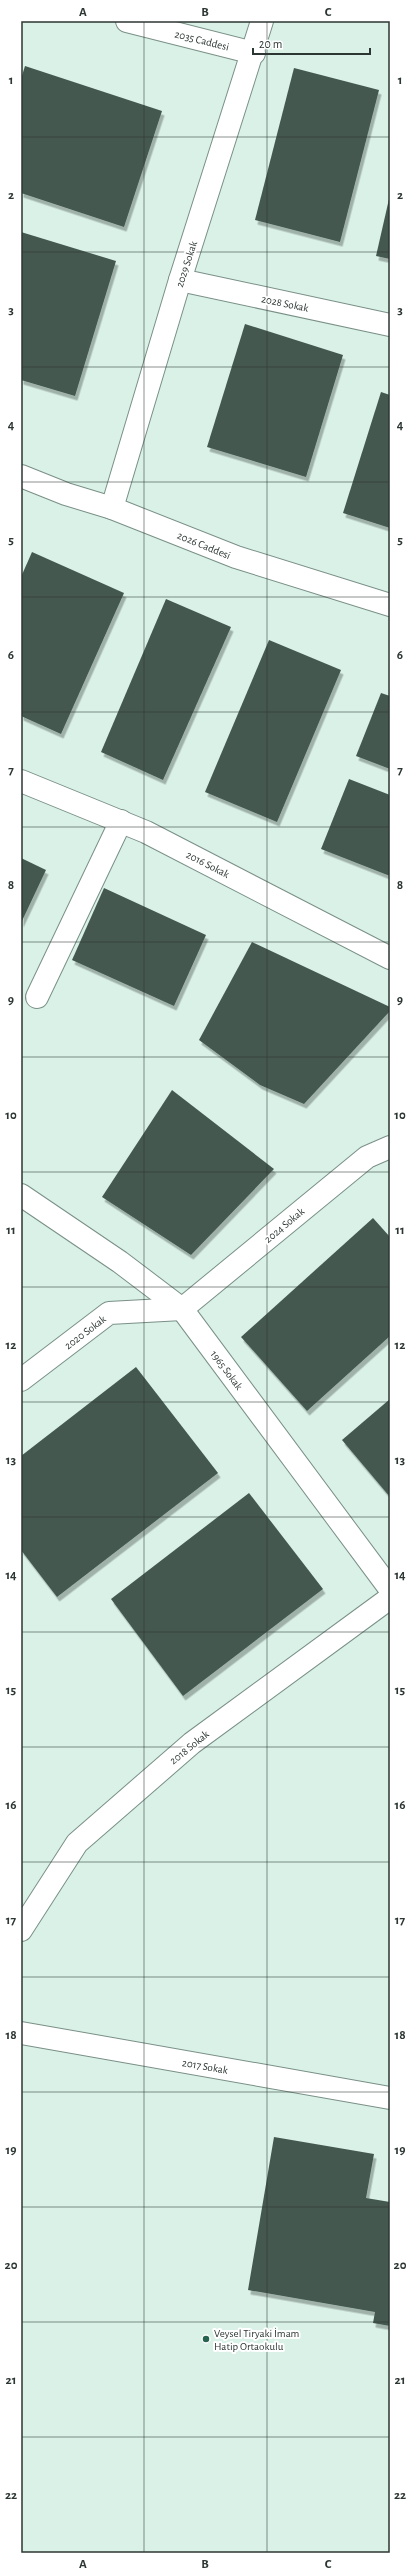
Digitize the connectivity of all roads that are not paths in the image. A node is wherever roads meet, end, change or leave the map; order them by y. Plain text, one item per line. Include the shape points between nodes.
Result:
1 (127, 21) edge
2 (262, 21) edge
3 (254, 53) junction
4 (180, 280) junction
5 (390, 325) edge
6 (21, 476) edge
7 (112, 508) junction
8 (390, 606) edge
9 (21, 781) edge
10 (121, 821) junction
11 (390, 958) edge
12 (37, 998) dead end
13 (390, 1147) edge
14 (21, 1195) edge
15 (182, 1309) junction
16 (21, 1380) edge
17 (390, 1589) edge
18 (390, 1598) edge
19 (21, 1930) edge
20 (21, 2033) edge
21 (390, 2098) edge

1 - 3 street, 2035 Caddesi
2 - 3 street, 2029 Sokak
3 - 4 street, 2029 Sokak
4 - 5 street, 2028 Sokak
4 - 7 street, 2029 Sokak
6 - 7 street, 2026 Caddesi via 66,494
7 - 8 street, 2026 Caddesi via 236,557
9 - 10 street, 2016 Sokak
10 - 11 street, 2016 Sokak
10 - 12 street
13 - 15 street, 2024 Sokak via 367,1157
14 - 15 street, 1965 Sokak via 120,1262
15 - 16 street, 2020 Sokak via 109,1313
15 - 17 street, 1965 Sokak
18 - 19 street, 2018 Sokak via 192,1743 77,1843
20 - 21 street, 2017 Sokak

